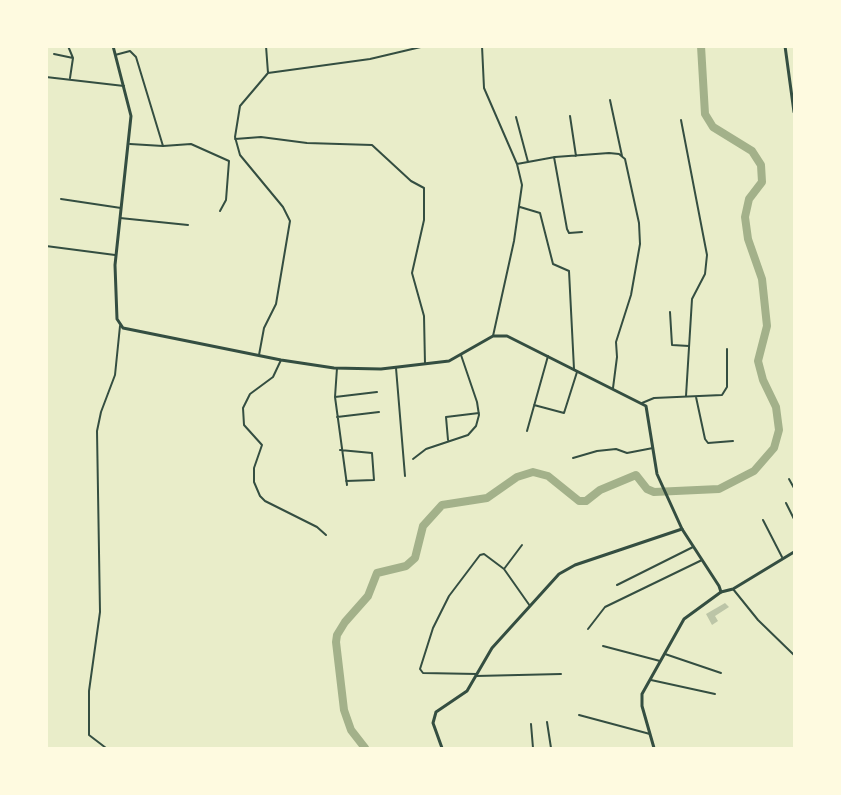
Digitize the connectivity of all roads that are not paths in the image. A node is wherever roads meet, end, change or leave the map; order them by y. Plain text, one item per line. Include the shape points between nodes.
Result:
1 (68, 46) edge
2 (113, 46) edge
3 (266, 46) edge
4 (425, 46) edge
5 (482, 46) edge
6 (786, 47) edge
7 (54, 54) dead end
8 (115, 55) junction
9 (73, 58) junction
10 (268, 73) junction
11 (46, 77) edge
12 (792, 79) edge
13 (70, 80) junction
14 (124, 86) junction
15 (610, 100) dead end
16 (795, 112) edge
17 (570, 116) dead end
18 (516, 117) dead end
19 (681, 120) dead end
20 (235, 139) junction
21 (130, 144) junction
22 (163, 146) junction
23 (576, 156) junction
24 (622, 156) junction
25 (554, 157) junction
26 (528, 162) junction
27 (517, 164) junction
28 (61, 199) dead end
29 (520, 207) junction
30 (121, 208) junction
31 (220, 211) dead end
32 (120, 218) junction
33 (188, 225) dead end
34 (582, 232) dead end
35 (46, 246) edge
36 (116, 255) junction
37 (670, 312) dead end
38 (120, 326) junction
39 (493, 336) junction
40 (689, 346) junction
41 (727, 349) dead end
42 (461, 355) junction
43 (259, 356) junction
44 (548, 356) junction
45 (281, 360) junction
46 (425, 364) junction
47 (337, 368) junction
48 (396, 368) junction
49 (576, 371) junction
50 (795, 372) edge
51 (795, 387) edge
52 (612, 390) junction
53 (377, 392) dead end
54 (686, 396) junction
55 (335, 397) junction
56 (696, 397) junction
57 (642, 403) junction
58 (534, 405) junction
59 (379, 412) dead end
60 (479, 413) junction
61 (337, 417) junction
62 (527, 431) dead end
63 (448, 440) junction
64 (733, 441) dead end
65 (653, 448) junction
66 (340, 450) junction
67 (573, 458) dead end
68 (413, 459) dead end
69 (405, 476) dead end
70 (789, 479) dead end
71 (346, 481) junction
72 (347, 485) dead end
73 (795, 488) edge
74 (786, 503) dead end
75 (795, 519) edge
76 (763, 520) dead end
77 (682, 529) junction
78 (326, 536) dead end
79 (522, 545) dead end
80 (693, 547) junction
81 (795, 552) edge
82 (783, 559) junction
83 (702, 560) junction
84 (504, 569) junction
85 (616, 585) dead end
86 (733, 589) junction
87 (721, 592) junction
88 (530, 606) junction
89 (588, 629) dead end
90 (603, 646) dead end
91 (664, 654) junction
92 (795, 655) edge
93 (660, 661) junction
94 (721, 673) dead end
95 (561, 674) dead end
96 (477, 675) junction
97 (650, 679) junction
98 (715, 694) dead end
99 (579, 715) dead end
100 (547, 722) dead end
101 (531, 724) dead end
102 (650, 734) junction
103 (106, 748) edge
104 (442, 748) edge
105 (533, 748) edge
106 (551, 748) edge
107 (654, 748) edge

1 - 9 street
2 - 8 main road
3 - 10 street
4 - 10 street via 369,59
5 - 27 street via 486,95
6 - 12 main road
7 - 9 street
8 - 14 main road
8 - 22 street via 130,51 136,57
9 - 13 street
10 - 20 street via 240,106
11 - 13 street
12 - 16 main road
13 - 14 street
14 - 21 main road via 131,116
15 - 24 street
17 - 23 street
18 - 26 street
19 - 40 street via 708,255 705,274 692,299
20 - 43 street via 240,155 290,221 276,304 264,328
20 - 46 street via 261,136 307,143 372,145 424,188 423,220 412,273 424,316
21 - 22 street
21 - 30 main road
22 - 31 street via 191,144 229,161 226,200
23 - 24 street
23 - 25 street
24 - 52 street via 639,223 640,244 631,295 616,342
25 - 26 street
25 - 34 street via 568,233
26 - 27 street
27 - 29 street via 522,185
28 - 30 street
29 - 39 street
29 - 49 street via 540,213 553,264 569,271
30 - 32 main road
32 - 33 street
32 - 36 main road
35 - 36 street
36 - 38 main road via 114,290
37 - 40 street via 672,345
38 - 43 main road
38 - 103 street via 115,375 97,431 100,612 89,691 89,730 91,737
39 - 42 main road
39 - 44 main road via 513,337
40 - 54 street
41 - 56 street via 725,393 720,397
42 - 46 main road
42 - 60 street
43 - 45 main road
44 - 49 main road
44 - 58 street
45 - 47 main road
45 - 78 street via 273,377 255,390 243,408 244,425 262,445 254,482 265,501 317,527
46 - 48 main road
47 - 48 main road
47 - 55 street
48 - 69 street
49 - 52 main road
49 - 58 street via 564,413
50 - 51 street
52 - 57 main road
53 - 55 street
54 - 56 street
54 - 57 street via 654,398
55 - 61 street
56 - 64 street via 708,443
57 - 65 main road via 649,410
58 - 62 street
59 - 61 street
60 - 63 street via 471,433
60 - 63 street via 446,417
61 - 66 street
63 - 68 street
65 - 67 street via 627,453 616,449 597,451
65 - 77 main road via 660,480
66 - 71 street
66 - 71 street via 372,453 374,480
70 - 73 street
71 - 72 street
74 - 75 street
76 - 82 street
77 - 80 main road
77 - 88 main road via 565,569
79 - 84 street
80 - 83 main road
80 - 85 street
81 - 82 main road
82 - 86 main road
83 - 87 main road
83 - 89 street via 605,607
84 - 88 street
84 - 96 street via 480,555 449,596 433,628 420,669 423,673
86 - 87 main road
86 - 92 street via 758,620
87 - 91 main road via 687,616
88 - 96 main road via 492,648
90 - 93 street
91 - 93 main road
91 - 94 street
93 - 97 main road
95 - 96 street
96 - 104 main road via 467,691 438,709 434,716
97 - 98 street
97 - 102 main road via 642,700
99 - 102 street
100 - 106 street
101 - 105 street
102 - 107 main road

